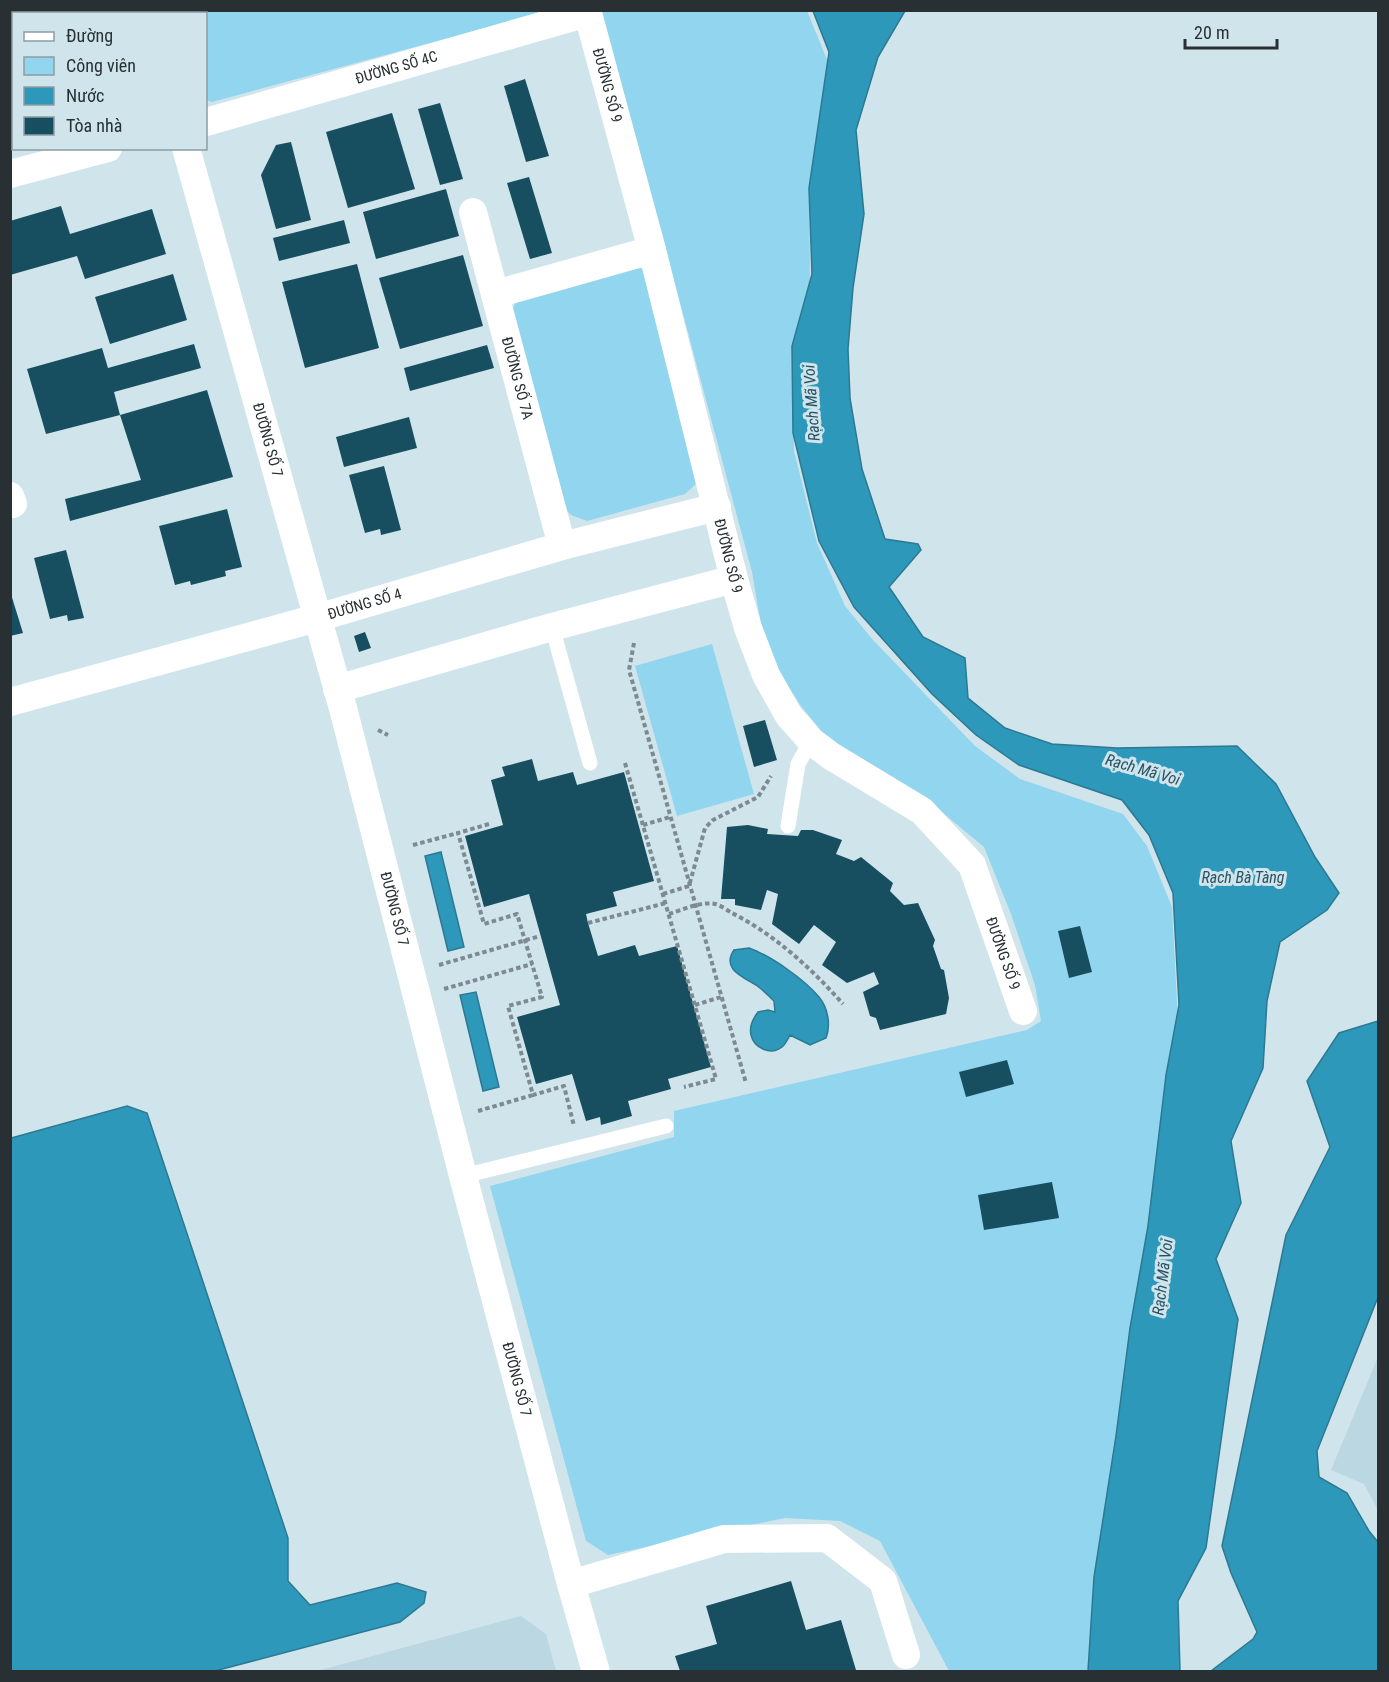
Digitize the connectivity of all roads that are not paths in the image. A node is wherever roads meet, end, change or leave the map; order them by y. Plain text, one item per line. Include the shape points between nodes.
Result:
1 (587, 12) edge
2 (207, 122) edge
3 (100, 150) edge
4 (187, 150) edge
5 (10, 174) edge
6 (473, 212) dead end
7 (652, 250) junction
8 (496, 294) junction
9 (717, 507) junction
10 (562, 546) junction
11 (734, 579) junction
12 (317, 618) junction
13 (552, 627) junction
14 (337, 689) junction
15 (10, 702) edge
16 (810, 741) junction
17 (590, 763) dead end
18 (788, 826) dead end
19 (1023, 1011) dead end
20 (666, 1126) dead end
21 (463, 1176) junction
22 (571, 1584) junction
23 (906, 1655) dead end
24 (596, 1671) edge

1 - 2 street, ĐƯỜNG SỐ 4C
1 - 7 street, ĐƯỜNG SỐ 9
3 - 5 street
4 - 12 street, ĐƯỜNG SỐ 7
6 - 8 street, ĐƯỜNG SỐ 7A
7 - 8 street
7 - 9 street, ĐƯỜNG SỐ 9
8 - 10 street, ĐƯỜNG SỐ 7A
9 - 10 street, ĐƯỜNG SỐ 4
9 - 11 street, ĐƯỜNG SỐ 9
10 - 12 street, ĐƯỜNG SỐ 4
11 - 13 street
11 - 16 street, ĐƯỜNG SỐ 9 via 766,675 789,716
12 - 14 street, ĐƯỜNG SỐ 7
12 - 15 street, ĐƯỜNG SỐ 4
13 - 14 street
13 - 17 lane
14 - 21 street, ĐƯỜNG SỐ 7
16 - 18 lane via 798,764
16 - 19 street, ĐƯỜNG SỐ 9 via 922,812 972,865
20 - 21 lane
21 - 22 street, ĐƯỜNG SỐ 7
22 - 23 street via 724,1539 827,1538 883,1581
22 - 24 street, ĐƯỜNG SỐ 7

